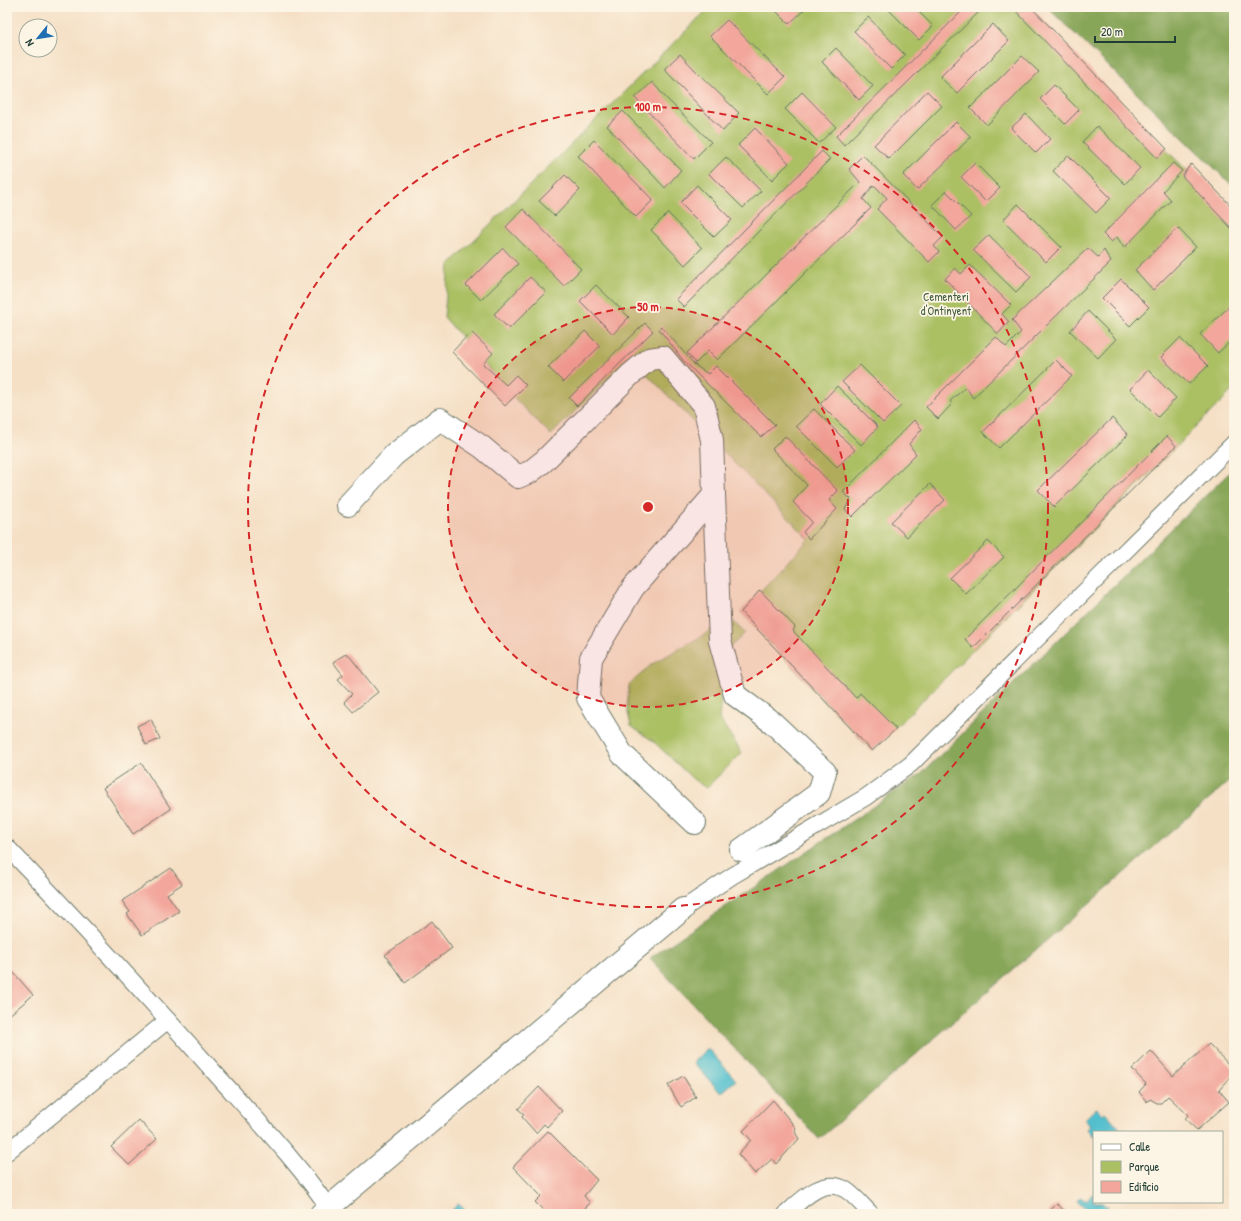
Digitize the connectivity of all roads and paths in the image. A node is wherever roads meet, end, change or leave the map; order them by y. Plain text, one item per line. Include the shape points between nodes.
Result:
1 (1234, 443) edge
2 (714, 495) junction
3 (348, 505) dead end
4 (694, 823) dead end
5 (7, 847) edge
6 (741, 850) dead end
7 (683, 909) joint
8 (168, 1020) junction
9 (7, 1152) edge
10 (327, 1212) edge
11 (786, 1214) edge
12 (871, 1214) edge

1 - 7 lane via 911,764 866,796 732,876
2 - 3 street via 712,440 704,406 663,357 649,359 630,375 530,472 518,477 482,447 440,419 394,455
2 - 4 street via 633,588 592,658 588,698 622,754
2 - 6 street via 720,641 736,695 773,723 825,772 819,793
5 - 8 lane
7 - 10 street
8 - 9 lane
8 - 10 lane via 298,1168
11 - 12 lane via 803,1198 818,1189 832,1185 845,1190

